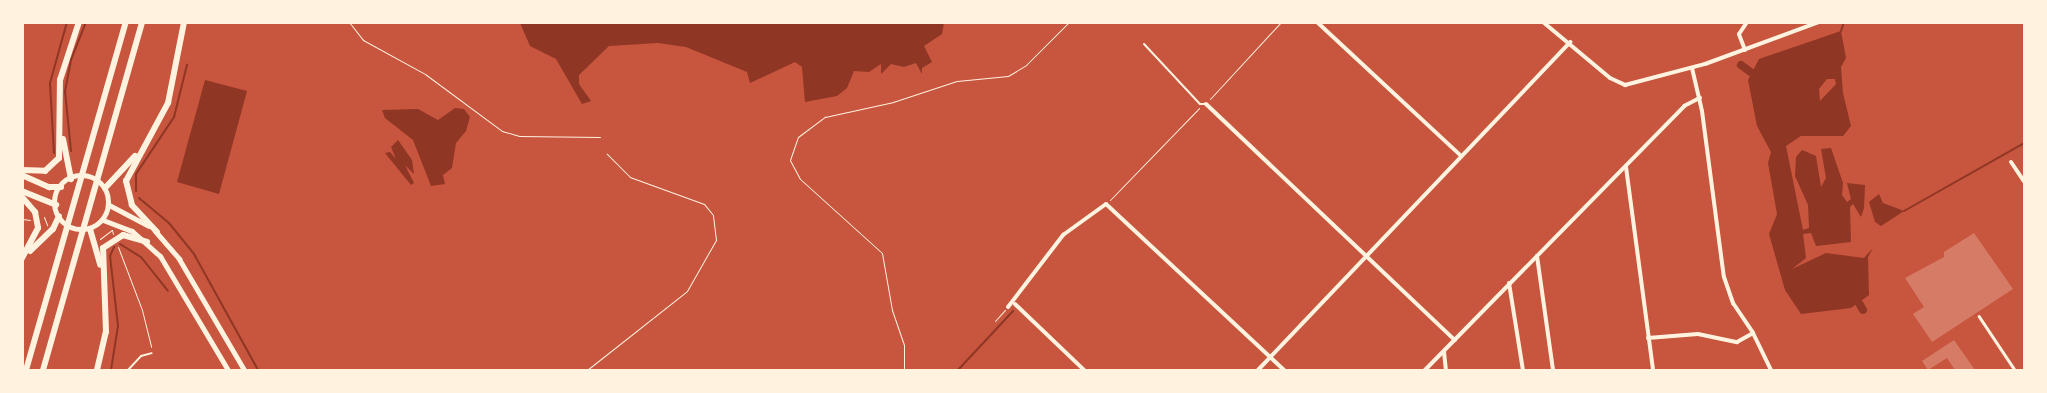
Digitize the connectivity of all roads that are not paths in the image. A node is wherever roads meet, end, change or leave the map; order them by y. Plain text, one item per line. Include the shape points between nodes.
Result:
1 (79, 22) edge
2 (126, 22) edge
3 (142, 22) edge
4 (184, 22) edge
5 (1318, 22) edge
6 (1543, 22) edge
7 (1747, 22) edge
8 (1819, 22) edge
9 (1570, 42) junction
10 (1144, 44) dead end
11 (1745, 50) junction
12 (1692, 68) junction
13 (1700, 98) junction
14 (1206, 104) joint
15 (59, 126) junction
16 (143, 149) junction
17 (1461, 156) junction
18 (2011, 162) dead end
19 (1626, 167) junction
20 (22, 170) edge
21 (22, 175) edge
22 (71, 179) junction
23 (2024, 181) edge
24 (61, 187) junction
25 (104, 188) junction
26 (22, 192) edge
27 (22, 196) edge
28 (56, 205) junction
29 (109, 205) junction
30 (59, 216) junction
31 (103, 220) junction
32 (90, 229) junction
33 (157, 232) junction
34 (147, 242) junction
35 (1366, 255) junction
36 (1537, 256) junction
37 (22, 259) edge
38 (104, 280) junction
39 (1509, 283) junction
40 (1015, 304) junction
41 (1008, 307) road end
42 (1979, 316) dead end
43 (1753, 333) junction
44 (1648, 338) junction
45 (1455, 340) junction
46 (1444, 352) junction
47 (152, 353) road end
48 (1270, 357) junction
49 (26, 370) edge
50 (44, 370) edge
51 (97, 370) edge
52 (128, 370) edge
53 (228, 370) edge
54 (244, 370) edge
55 (1084, 370) edge
56 (1258, 370) edge
57 (1284, 370) edge
58 (1425, 370) edge
59 (1446, 370) edge
60 (1523, 370) edge
61 (1553, 370) edge
62 (1653, 370) edge
63 (1771, 370) edge
64 (2015, 370) edge

1 - 15 highway via 62,65
2 - 49 highway
3 - 50 highway
4 - 16 highway via 168,103
5 - 17 street
6 - 9 street
7 - 11 street via 1740,34
8 - 11 street
9 - 12 street via 1610,78 1625,85
9 - 17 street
10 - 14 lane via 1200,104
11 - 12 street
12 - 13 street
13 - 19 street via 1684,106
13 - 43 street via 1724,277 1733,302
14 - 35 street
15 - 20 highway via 61,151 55,164 41,172
15 - 22 highway
16 - 25 highway
16 - 33 highway via 128,172 126,187 132,205
17 - 35 street
18 - 23 street
19 - 36 street
19 - 44 street
21 - 24 main road via 49,187
22 - 24 main road
22 - 25 main road via 86,176
24 - 28 main road
25 - 29 main road
26 - 28 main road
27 - 37 highway via 35,212 38,228
28 - 30 main road
29 - 31 main road
29 - 33 main road
30 - 32 main road via 69,226
30 - 37 highway via 53,229
31 - 32 main road
31 - 34 main road
32 - 38 highway
33 - 54 main road via 179,259
34 - 38 highway via 113,234 103,248
34 - 53 main road via 170,271
35 - 45 street
35 - 48 street
36 - 39 street
36 - 61 street
38 - 51 highway via 106,332
39 - 45 street
39 - 60 street
40 - 41 street
40 - 48 street via 1063,235 1106,204
40 - 55 street
42 - 64 street
43 - 44 street via 1737,342 1698,334
43 - 63 street
44 - 62 street
45 - 46 street
46 - 58 street
46 - 59 street
47 - 52 lane via 141,356
48 - 56 street
48 - 57 street

